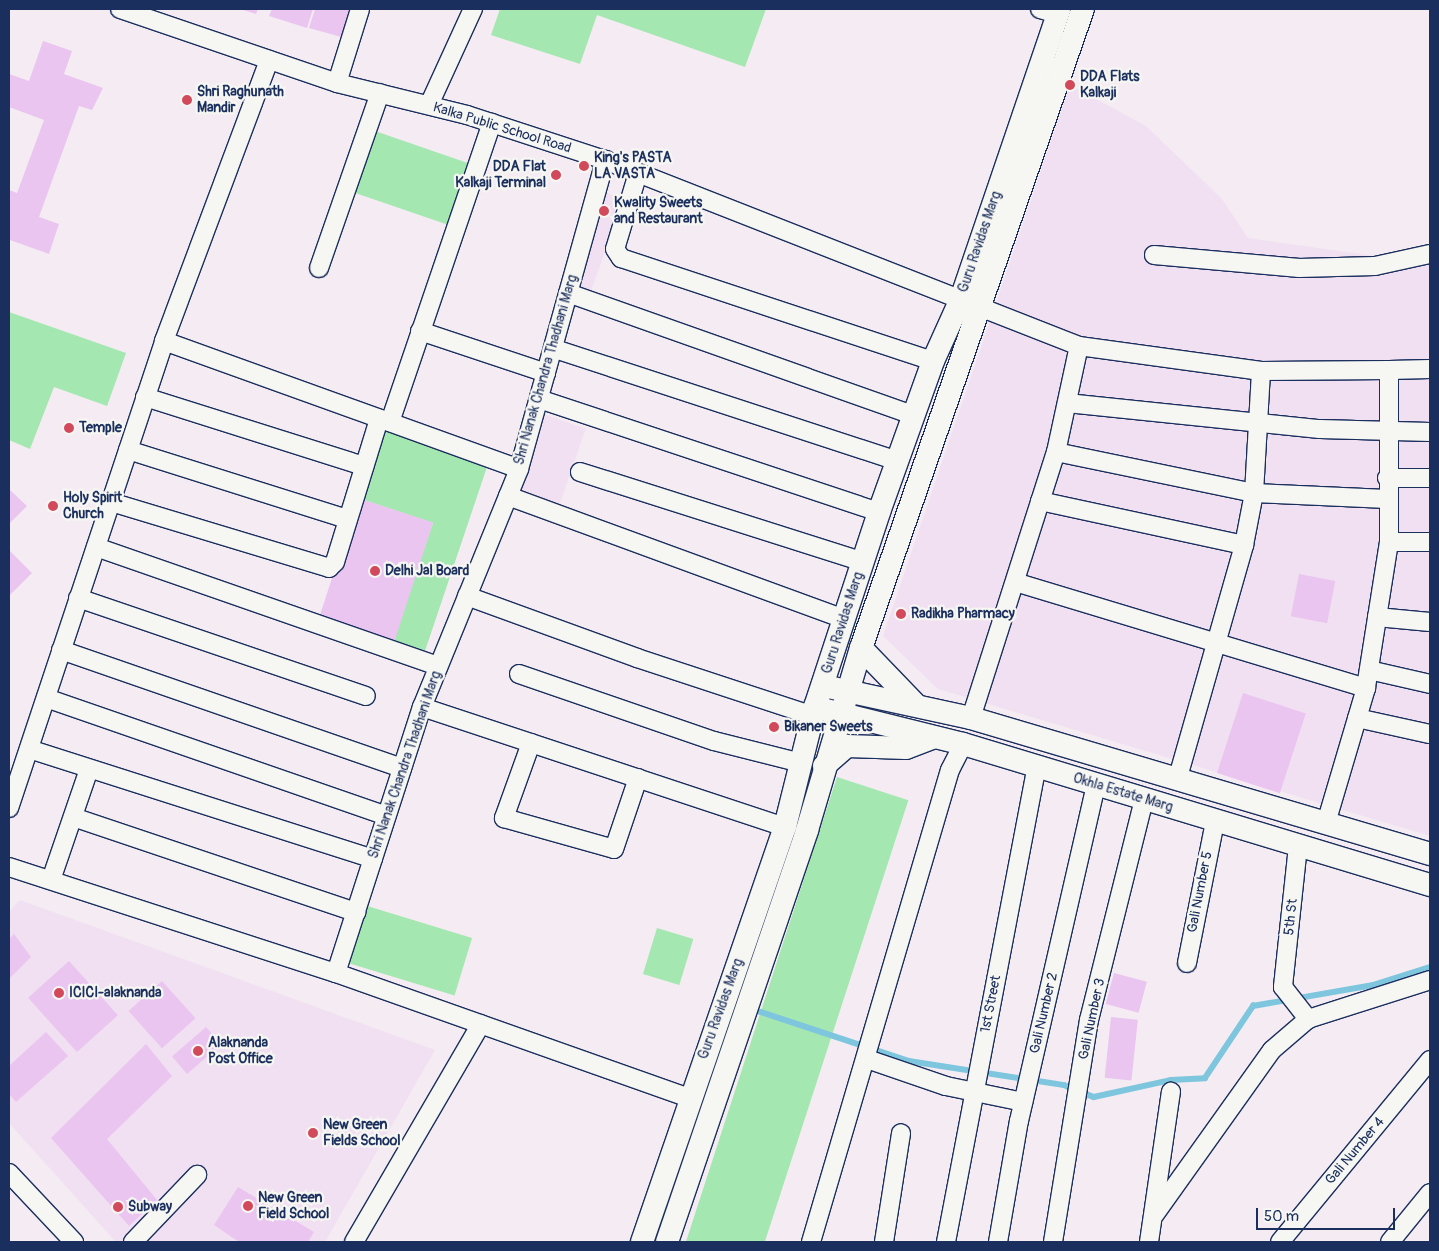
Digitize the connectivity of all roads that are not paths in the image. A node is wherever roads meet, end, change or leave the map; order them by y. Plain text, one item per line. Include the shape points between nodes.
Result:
1 (120, 9) edge
2 (360, 9) edge
3 (473, 9) edge
4 (1083, 9) edge
5 (1052, 11) edge
6 (269, 60) junction
7 (337, 83) junction
8 (380, 94) junction
9 (429, 105) junction
10 (492, 123) junction
11 (605, 160) junction
12 (638, 173) junction
13 (1430, 254) edge
14 (1154, 255) dead end
15 (319, 268) dead end
16 (568, 293) junction
17 (970, 303) junction
18 (420, 331) junction
19 (164, 341) junction
20 (1079, 346) junction
21 (555, 349) junction
22 (934, 361) junction
23 (1430, 369) edge
24 (1389, 370) junction
25 (1261, 371) junction
26 (546, 373) junction
27 (146, 397) junction
28 (538, 399) junction
29 (1068, 403) junction
30 (915, 416) junction
31 (384, 421) junction
32 (1258, 422) junction
33 (1430, 432) edge
34 (1388, 433) junction
35 (128, 450) junction
36 (1056, 452) junction
37 (897, 461) junction
38 (364, 466) junction
39 (519, 469) junction
40 (580, 472) dead end
41 (1387, 478) junction
42 (1430, 478) edge
43 (1254, 493) junction
44 (508, 496) junction
45 (1387, 499) junction
46 (1040, 501) junction
47 (111, 502) junction
48 (879, 512) junction
49 (347, 519) junction
50 (1389, 542) junction
51 (1430, 542) edge
52 (1244, 545) junction
53 (96, 546) junction
54 (863, 562) junction
55 (1015, 582) junction
56 (467, 596) junction
57 (78, 598) junction
58 (1377, 617) junction
59 (844, 618) junction
60 (1430, 622) edge
61 (1217, 642) junction
62 (862, 648) junction
63 (61, 650) junction
64 (438, 666) junction
65 (1369, 670) junction
66 (519, 674) dead end
67 (1430, 684) edge
68 (1366, 688) junction
69 (848, 692) junction
70 (366, 696) dead end
71 (46, 698) junction
72 (817, 703) junction
73 (915, 704) junction
74 (422, 706) junction
75 (841, 714) junction
76 (971, 718) junction
77 (1357, 718) junction
78 (1430, 734) edge
79 (932, 738) junction
80 (531, 743) junction
81 (963, 744) junction
82 (28, 749) junction
83 (801, 763) junction
84 (824, 766) junction
85 (1038, 766) junction
86 (402, 768) junction
87 (89, 769) junction
88 (1178, 777) junction
89 (638, 778) junction
90 (1096, 785) junction
91 (1144, 799) junction
92 (9, 808) edge
93 (386, 816) junction
94 (73, 818) junction
95 (1215, 821) junction
96 (1326, 823) junction
97 (785, 827) junction
98 (1298, 846) junction
99 (1430, 854) edge
100 (373, 860) junction
101 (9, 867) edge
102 (51, 880) junction
103 (1430, 885) edge
104 (356, 912) junction
105 (1187, 963) dead end
106 (336, 972) junction
107 (1430, 980) edge
108 (1308, 1018) junction
109 (481, 1024) junction
110 (867, 1059) junction
111 (1430, 1060) edge
112 (1171, 1092) dead end
113 (974, 1093) junction
114 (689, 1098) junction
115 (1023, 1102) junction
116 (901, 1133) dead end
117 (9, 1173) edge
118 (197, 1176) dead end
119 (1430, 1193) edge
120 (1155, 1214) junction
121 (74, 1242) edge
122 (133, 1242) edge
123 (354, 1242) edge
124 (642, 1242) edge
125 (667, 1242) edge
126 (811, 1242) edge
127 (884, 1242) edge
128 (946, 1242) edge
129 (998, 1242) edge
130 (1054, 1242) edge
131 (1149, 1242) edge
132 (1280, 1242) edge
133 (1390, 1242) edge

1 - 6 street, Kalka Public School Road
2 - 7 street
3 - 9 street
4 - 17 main road, Guru Ravidas Marg
5 - 17 main road, Guru Ravidas Marg
6 - 7 street, Kalka Public School Road
6 - 19 street
7 - 8 street, Kalka Public School Road
8 - 9 street, Kalka Public School Road
8 - 15 street
9 - 10 street, Kalka Public School Road
10 - 11 street, Kalka Public School Road
10 - 18 street
11 - 12 street, Kalka Public School Road
11 - 16 street, Shri Nanak Chandra Thadhani Marg
12 - 17 street, Kalka Public School Road
12 - 22 street via 615,249 620,258
13 - 14 street via 1375,266 1300,268
16 - 21 street, Shri Nanak Chandra Thadhani Marg
16 - 30 street
17 - 20 street, Kalka Public School Road
17 - 22 main road, Guru Ravidas Marg
17 - 62 main road, Guru Ravidas Marg
18 - 26 street
18 - 31 street
19 - 27 street
19 - 31 street
20 - 25 street, Kalka Public School Road
20 - 29 street
21 - 26 street, Shri Nanak Chandra Thadhani Marg
21 - 37 street
22 - 30 main road, Guru Ravidas Marg
23 - 24 street, Kalka Public School Road
24 - 25 street, Kalka Public School Road
24 - 34 street
25 - 32 street
26 - 28 street, Shri Nanak Chandra Thadhani Marg
27 - 35 street
27 - 38 street
28 - 39 street, Shri Nanak Chandra Thadhani Marg
28 - 48 street
29 - 32 street
29 - 36 street
30 - 37 main road, Guru Ravidas Marg
31 - 38 street
31 - 39 street
32 - 34 street
32 - 43 street
33 - 34 street
34 - 41 street
35 - 47 street
35 - 49 street
36 - 43 street
36 - 46 street
37 - 48 main road, Guru Ravidas Marg
38 - 49 street
39 - 44 street, Shri Nanak Chandra Thadhani Marg
40 - 54 street
41 - 42 street
41 - 45 street
43 - 45 street
43 - 52 street
44 - 56 street, Shri Nanak Chandra Thadhani Marg
44 - 59 street
45 - 50 street
46 - 52 street
46 - 55 street
47 - 49 street via 329,568 335,562
47 - 53 street
48 - 54 main road, Guru Ravidas Marg
50 - 51 street
50 - 58 street
52 - 61 street
53 - 57 street
53 - 64 street
54 - 59 main road, Guru Ravidas Marg
55 - 61 street
55 - 76 street
56 - 64 street, Shri Nanak Chandra Thadhani Marg
56 - 72 street via 637,658
57 - 63 street
57 - 70 street
58 - 60 street
58 - 65 street
59 - 72 main road, Guru Ravidas Marg
61 - 68 street
61 - 88 street
62 - 69 main road, Guru Ravidas Marg
62 - 73 main road
63 - 71 street
63 - 86 street
64 - 74 street, Shri Nanak Chandra Thadhani Marg
65 - 67 street
65 - 68 street
66 - 83 street via 714,740
68 - 77 street
69 - 72 main road
69 - 73 main road
69 - 75 main road, Guru Ravidas Marg
71 - 82 street
71 - 93 street
72 - 75 main road, Okhla Estate Marg
72 - 83 main road, Guru Ravidas Marg
73 - 76 main road
74 - 80 street
74 - 86 street, Shri Nanak Chandra Thadhani Marg
75 - 79 main road, Okhla Estate Marg
75 - 84 main road, Guru Ravidas Marg
76 - 88 main road
77 - 78 street
77 - 96 street
79 - 81 main road, Okhla Estate Marg
79 - 84 main road via 906,748 847,746
80 - 89 street
80 - 89 street via 504,818 614,849
81 - 85 main road, Okhla Estate Marg
81 - 110 street via 950,770
82 - 87 street
82 - 92 street
83 - 97 main road, Guru Ravidas Marg
84 - 125 main road, Guru Ravidas Marg via 807,830
85 - 90 main road, Okhla Estate Marg
85 - 113 street, 1st Street
86 - 93 street, Shri Nanak Chandra Thadhani Marg
87 - 94 street
87 - 100 street
88 - 96 main road
89 - 97 street
90 - 91 main road, Okhla Estate Marg
90 - 115 street, Gali Number 2
91 - 95 main road, Okhla Estate Marg
91 - 130 street, Gali Number 3 via 1089,1020
93 - 100 street, Shri Nanak Chandra Thadhani Marg
94 - 102 street
94 - 104 street
95 - 98 main road, Okhla Estate Marg
95 - 105 street, Gali Number 5
96 - 99 main road
97 - 114 main road, Guru Ravidas Marg
98 - 103 main road, Okhla Estate Marg
98 - 108 street, 5th St via 1283,987
100 - 104 street, Shri Nanak Chandra Thadhani Marg
101 - 102 street
102 - 106 street
104 - 106 street, Shri Nanak Chandra Thadhani Marg
106 - 109 street
107 - 108 street
108 - 120 street via 1272,1050
109 - 114 street
109 - 123 street
110 - 113 street
110 - 126 street
111 - 132 street, Gali Number 4
112 - 120 street
113 - 115 street
113 - 128 street, 1st Street
114 - 124 main road, Guru Ravidas Marg
115 - 129 street, Gali Number 2
116 - 127 street
117 - 121 street
118 - 122 street
119 - 133 street
120 - 131 street

